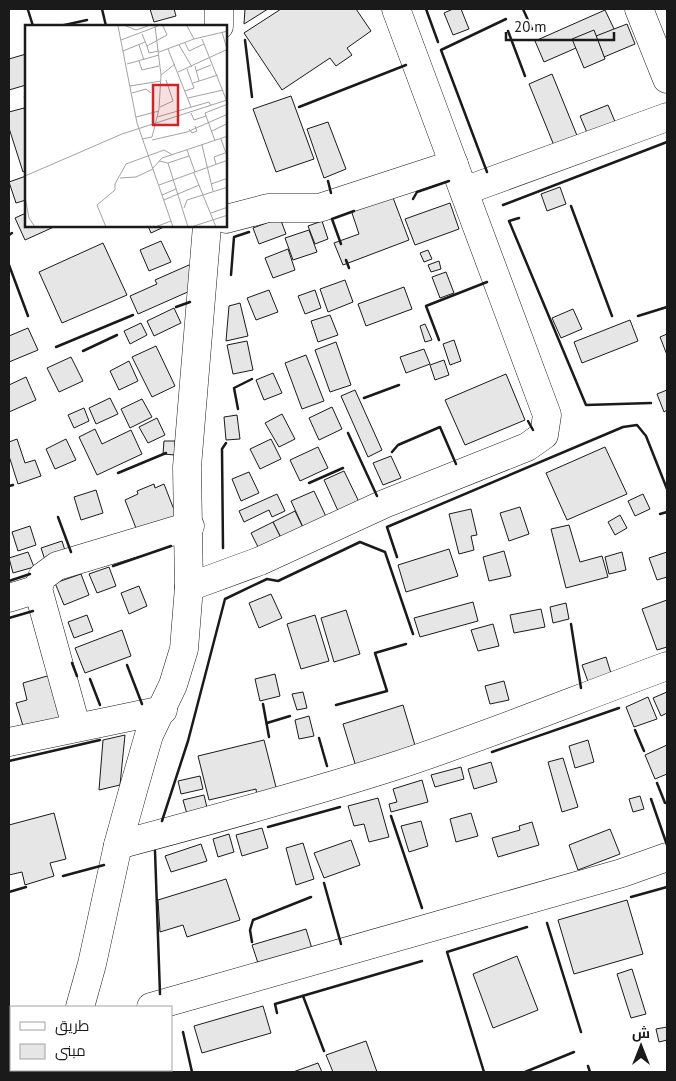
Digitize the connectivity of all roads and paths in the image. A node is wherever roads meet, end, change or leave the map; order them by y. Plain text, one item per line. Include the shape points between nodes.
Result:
1 (219, 9) edge
2 (396, 9) edge
3 (639, 9) edge
4 (219, 25) edge
5 (667, 79) edge
6 (667, 117) edge
7 (454, 164) junction
8 (464, 191) junction
9 (228, 218) edge
10 (207, 228) edge
11 (190, 526) junction
12 (189, 587) junction
13 (38, 589) junction
14 (9, 598) edge
15 (667, 666) edge
16 (163, 710) junction
17 (76, 726) junction
18 (9, 742) edge
19 (118, 845) junction
20 (667, 857) edge
21 (80, 1006) edge
22 (155, 1006) edge

1 - 4 street
2 - 7 street
3 - 5 street
6 - 8 street
7 - 8 street
7 - 9 street via 319,208 268,208
8 - 12 street via 547,415 544,435 527,447 384,504 260,561
10 - 11 street via 187,467
11 - 12 street
11 - 13 street via 57,566 42,577
12 - 16 street via 184,649
13 - 14 street
13 - 17 street
15 - 19 street via 398,765
16 - 17 street
16 - 19 street via 149,735
17 - 18 street
19 - 21 street
20 - 22 street via 622,873

